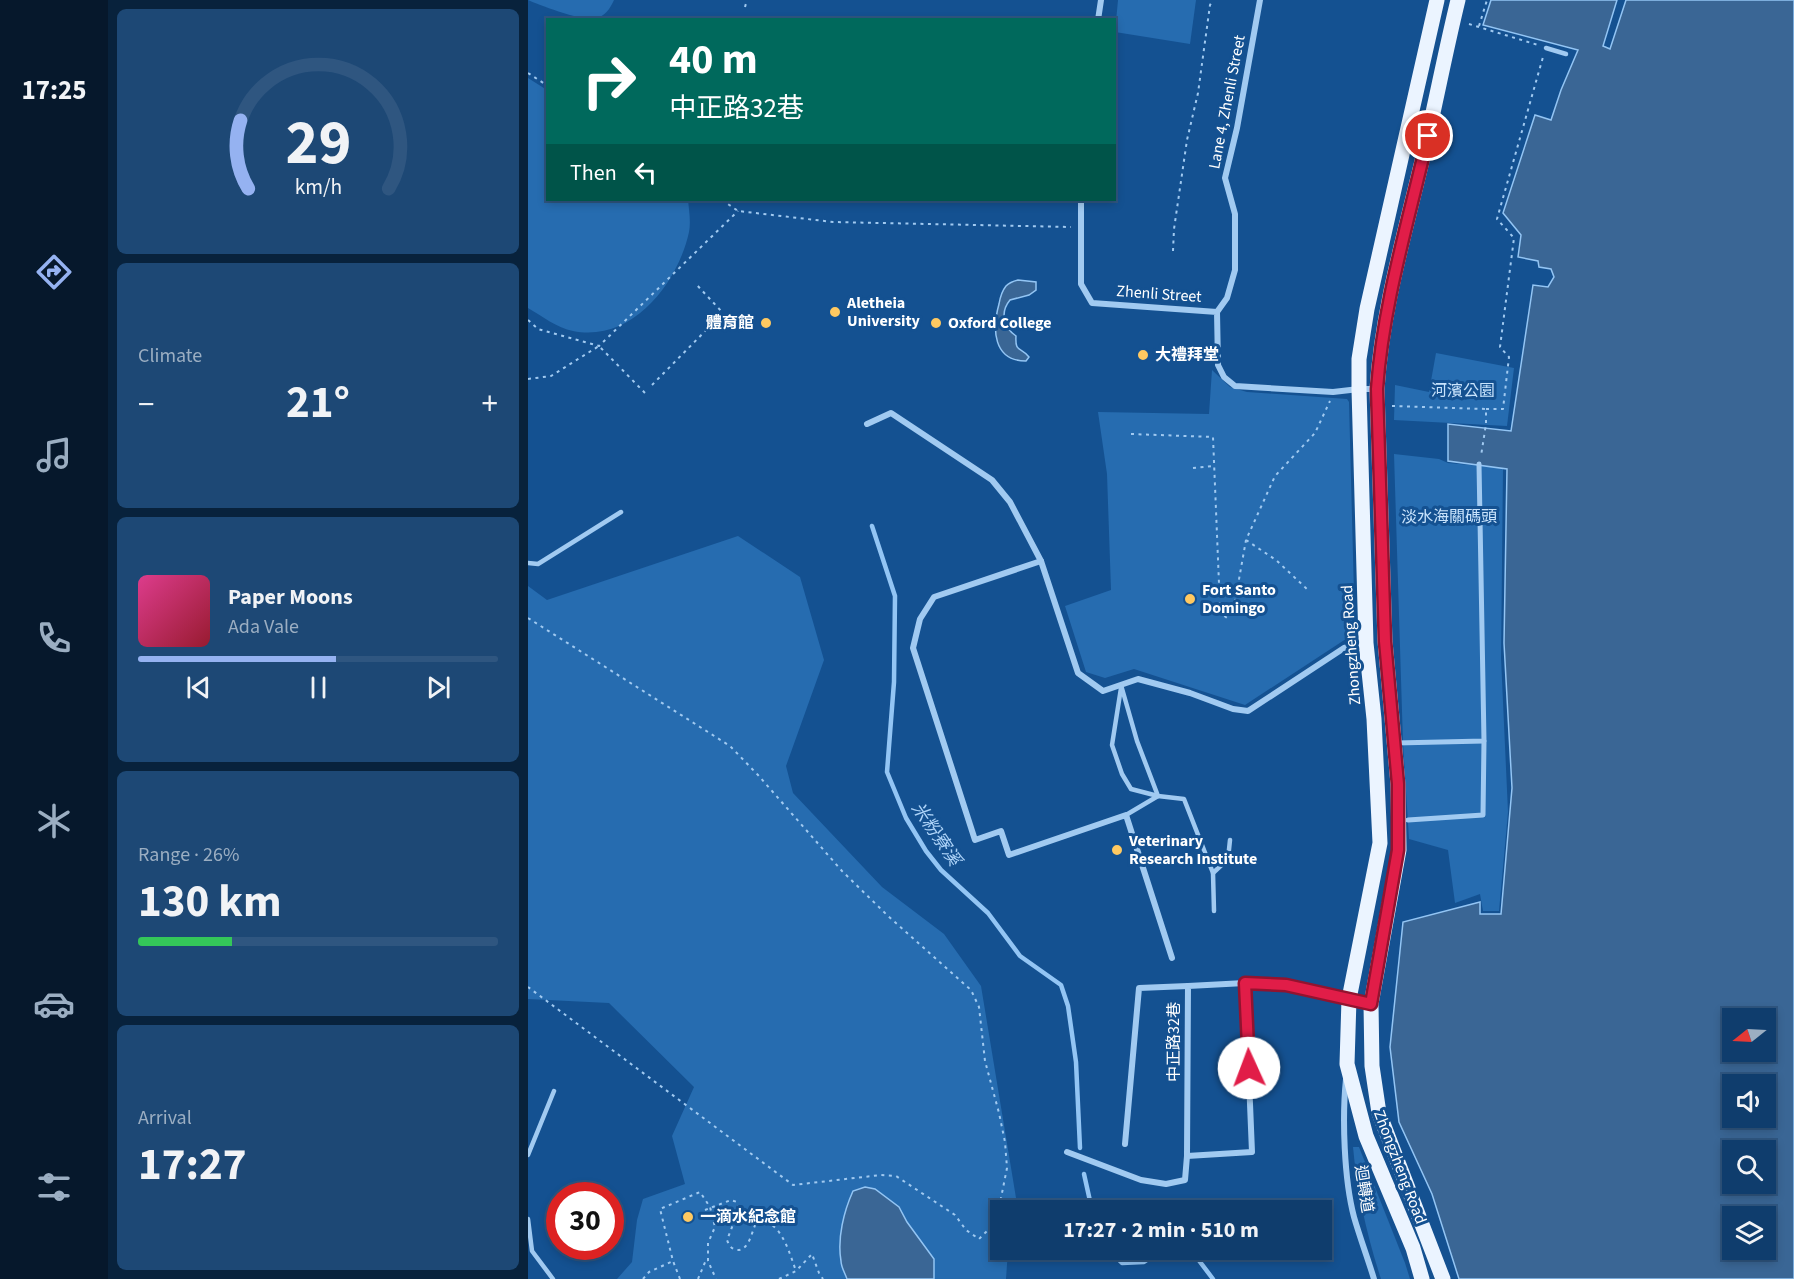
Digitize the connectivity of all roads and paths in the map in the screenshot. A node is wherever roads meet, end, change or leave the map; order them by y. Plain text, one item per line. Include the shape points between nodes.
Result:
1 (747, 0) edge
2 (1101, 0) edge
3 (1213, 0) edge
4 (1260, 0) edge
5 (1437, 0) edge
6 (1458, 0) edge
7 (1488, 0) edge
8 (745, 7) dead end
9 (1098, 18) edge
10 (1459, 21) junction
11 (1479, 27) junction
12 (1546, 48) junction
13 (1566, 54) dead end
14 (528, 74) edge
15 (546, 85) edge
16 (723, 201) edge
17 (1081, 201) edge
18 (738, 211) junction
19 (1081, 227) junction
20 (1173, 251) dead end
21 (694, 283) dead end
22 (1217, 312) junction
23 (528, 320) edge
24 (598, 346) junction
25 (528, 379) edge
26 (652, 385) dead end
27 (1359, 389) junction
28 (1377, 389) junction
29 (1333, 392) junction
30 (645, 393) dead end
31 (1390, 406) dead end
32 (1486, 409) junction
33 (867, 424) dead end
34 (1131, 434) dead end
35 (1479, 464) joint
36 (1214, 466) junction
37 (1193, 468) dead end
38 (621, 512) dead end
39 (1246, 540) junction
40 (1041, 561) junction
41 (528, 563) edge
42 (1308, 590) dead end
43 (528, 618) edge
44 (1366, 643) junction
45 (1121, 685) junction
46 (1484, 741) junction
47 (1394, 743) junction
48 (1158, 796) junction
49 (1126, 815) junction
50 (1408, 820) dead end
51 (1230, 840) dead end
52 (1213, 873) junction
53 (1214, 911) dead end
54 (1172, 958) dead end
55 (1245, 983) junction
56 (1188, 986) junction
57 (528, 987) edge
58 (1349, 999) junction
59 (1371, 1004) junction
60 (1347, 1064) junction
61 (554, 1091) dead end
62 (1125, 1144) dead end
63 (1066, 1152) dead end
64 (528, 1155) edge
65 (1187, 1156) junction
66 (710, 1207) junction
67 (705, 1209) dead end
68 (528, 1219) edge
69 (708, 1256) junction
70 (674, 1261) junction
71 (796, 1271) junction
72 (787, 1278) edge
73 (553, 1279) edge
74 (643, 1279) edge
75 (680, 1279) edge
76 (698, 1279) edge
77 (716, 1279) edge
78 (779, 1279) edge
79 (823, 1279) edge
80 (1374, 1279) edge
81 (1422, 1279) edge
82 (1443, 1279) edge

1 - 8 path
2 - 9 street
3 - 20 path via 1187,140
4 - 22 street, Lane 4, Zhenli Street via 1225,178 1235,214 1235,270 1227,298
5 - 27 main road, Zhongzheng Road via 1367,309
6 - 10 main road, Zhongzheng Road
7 - 11 path
10 - 11 path
10 - 28 main road, Zhongzheng Road via 1386,312
11 - 12 path
12 - 13 lane
12 - 32 path via 1497,219 1514,238 1500,347 1509,357 1503,409
14 - 15 path
16 - 18 path
17 - 19 street, Zhenli Street
18 - 19 path via 833,222
18 - 24 path
19 - 22 street, Zhenli Street via 1081,284 1092,303
21 - 26 path via 723,313
22 - 29 street, Zhenli Street via 1218,365 1235,386
23 - 24 path via 538,329
24 - 25 path via 551,376
24 - 30 path
27 - 28 street, Zhenli Street
27 - 29 street, Zhenli Street
27 - 44 main road, Zhongzheng Road
28 - 47 main road, Zhongzheng Road via 1384,630
29 - 39 path via 1316,433 1275,476
31 - 32 path
32 - 35 path
33 - 40 street via 891,413 992,480 1010,502
34 - 36 path via 1213,437
35 - 46 street
36 - 37 path
36 - 39 path via 1220,608 1227,618 1233,614
38 - 41 lane via 538,564
39 - 42 path via 1276,560
40 - 45 street via 1078,673 1103,691
40 - 49 street via 934,597 920,619 913,648 975,840 1001,831 1009,855
43 - 57 path via 730,746 842,871 971,990 979,1007 984,1061 999,1113 1007,1168 1000,1203 988,1230 979,1239 955,1215 896,1176 793,1185
44 - 45 street via 1344,648 1248,711 1138,679
44 - 58 main road, Zhongzheng Road via 1380,843
45 - 48 lane
45 - 48 lane via 1113,745 1122,774 1131,789
46 - 47 street
46 - 50 street via 1483,815
47 - 59 main road, Zhongzheng Road via 1398,850
48 - 49 lane
48 - 52 lane via 1184,799
49 - 54 street
51 - 52 lane via 1228,858
52 - 53 lane
55 - 56 street, 中正路32巷
55 - 58 street, 中正路32巷 via 1286,985
55 - 65 street via 1252,1152
56 - 62 street via 1140,987
56 - 65 street, 中正路32巷
58 - 59 street, 中正路32巷
58 - 60 main road, Zhongzheng Road
59 - 82 main road, Zhongzheng Road via 1372,1066 1379,1113
60 - 80 street, 迴轉道 via 1346,1167 1354,1215
60 - 81 main road, Zhongzheng Road via 1366,1136
61 - 64 lane
63 - 65 street, 中正路32巷 via 1141,1180 1166,1184 1185,1180
66 - 67 path
66 - 69 path via 715,1227 708,1243
66 - 70 path via 700,1192 660,1209
66 - 71 path via 731,1200 738,1203 727,1240 735,1250 746,1246 756,1223 768,1223 782,1235
68 - 73 lane via 532,1251
69 - 76 path
69 - 77 path
70 - 74 path via 649,1272
70 - 75 path
71 - 72 path
71 - 79 path via 812,1254
72 - 78 path

